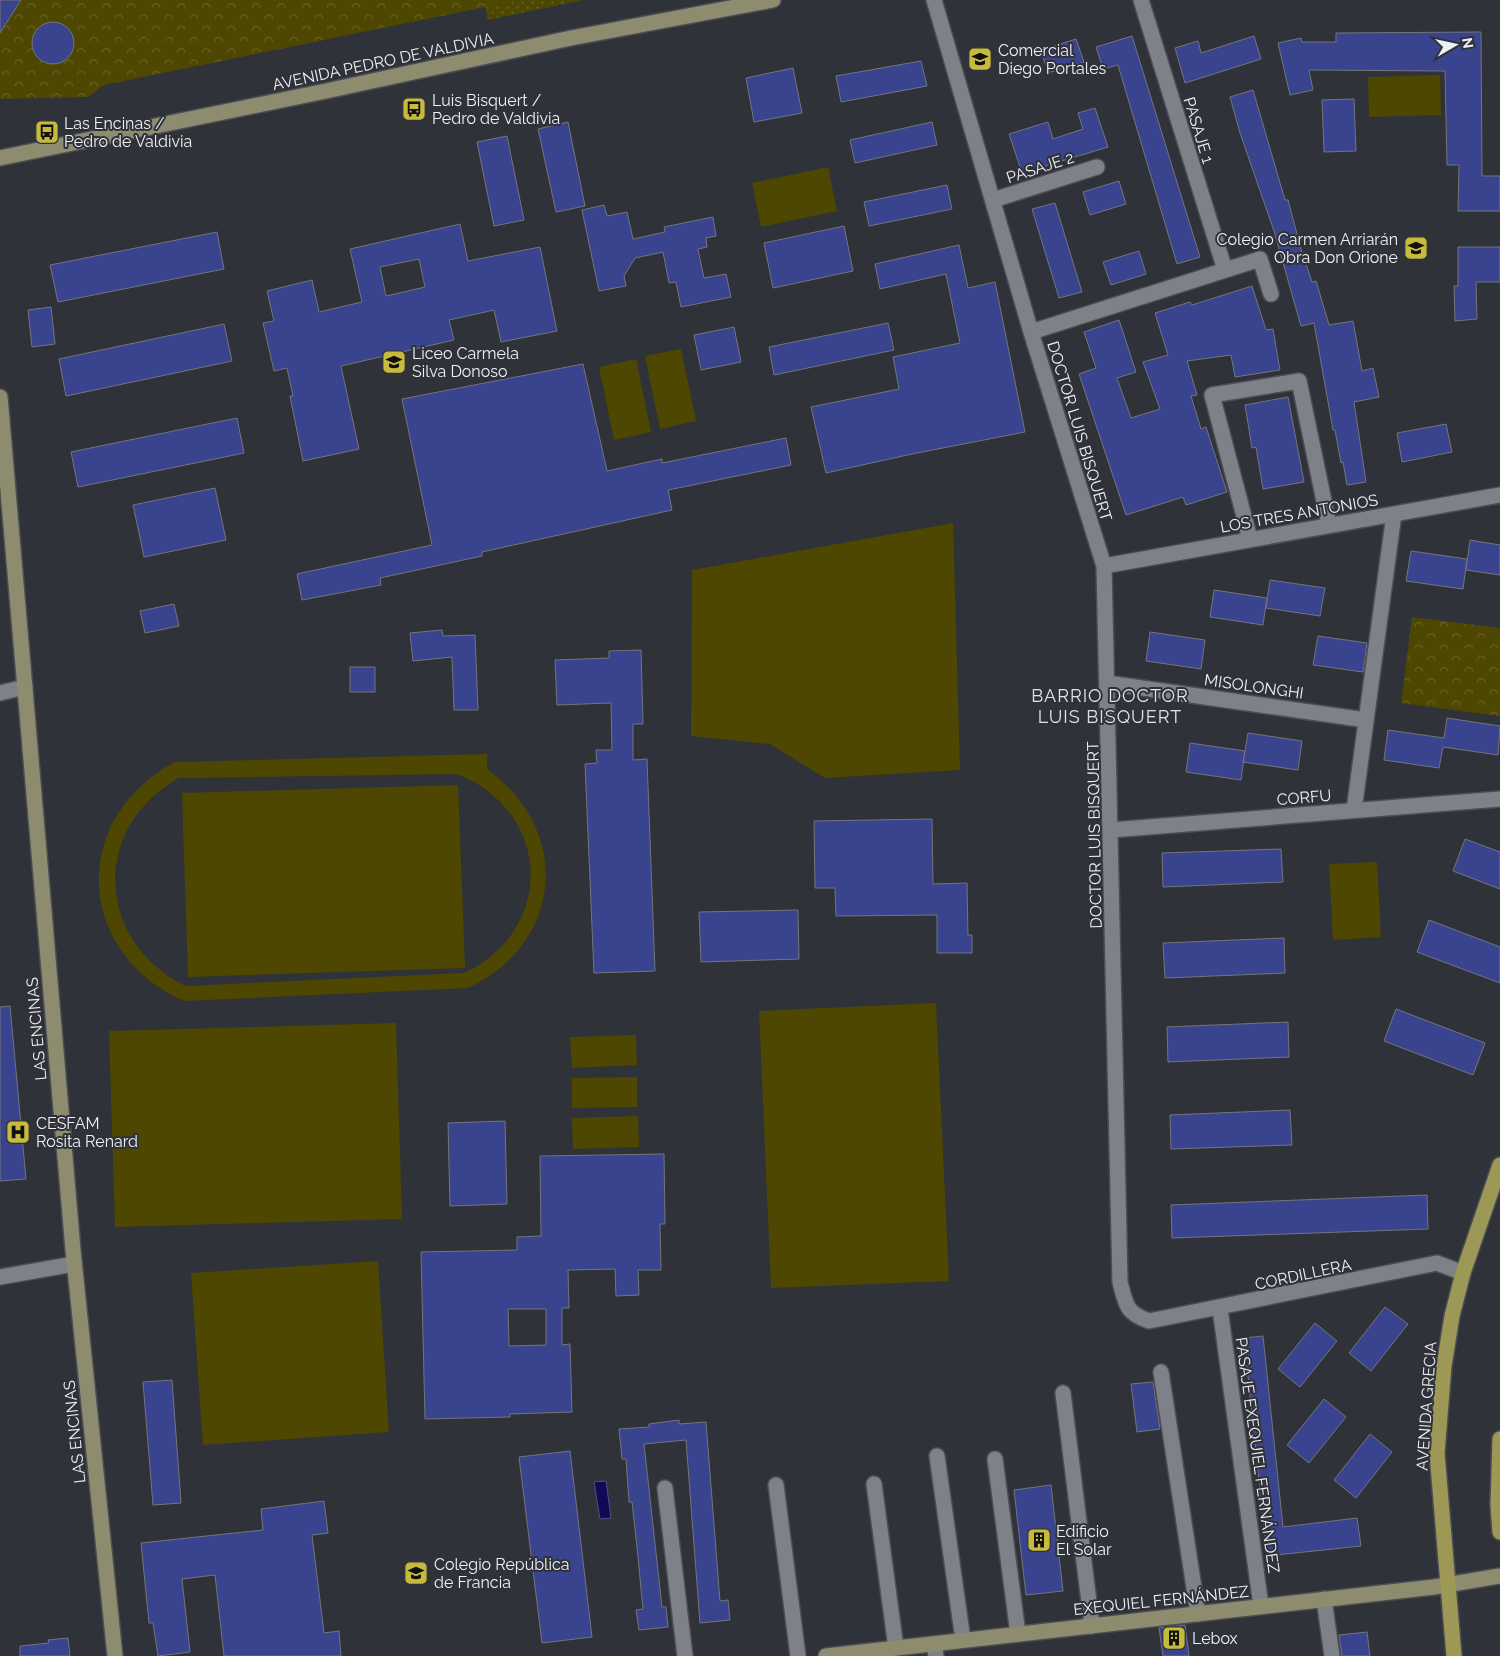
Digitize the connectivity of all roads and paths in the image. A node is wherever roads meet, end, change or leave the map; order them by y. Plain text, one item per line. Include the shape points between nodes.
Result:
1 (773, 0) edge
2 (934, 0) edge
3 (1141, 0) edge
4 (0, 158) edge
5 (1097, 167) dead end
6 (993, 200) junction
7 (1224, 270) junction
8 (1271, 294) dead end
9 (1031, 332) junction
10 (0, 397) edge
11 (1500, 495) edge
12 (1394, 514) junction
13 (1329, 525) junction
14 (1250, 539) junction
15 (1104, 566) junction
16 (1107, 683) junction
17 (24, 687) junction
18 (0, 693) edge
19 (1366, 720) junction
20 (1500, 799) edge
21 (1354, 810) junction
22 (1111, 830) junction
23 (1500, 1165) edge
24 (74, 1264) junction
25 (1463, 1272) junction
26 (0, 1277) edge
27 (1220, 1309) junction
28 (1149, 1322) joint
29 (1161, 1372) dead end
30 (1062, 1394) dead end
31 (1500, 1439) edge
32 (937, 1456) dead end
33 (995, 1459) dead end
34 (874, 1484) dead end
35 (776, 1485) dead end
36 (665, 1488) dead end
37 (1500, 1532) edge
38 (1500, 1576) edge
39 (1448, 1585) junction
40 (1324, 1599) junction
41 (1261, 1606) junction
42 (1198, 1614) junction
43 (1092, 1626) junction
44 (1018, 1634) junction
45 (963, 1640) junction
46 (896, 1648) junction
47 (935, 1650) edge
48 (116, 1656) edge
49 (685, 1656) edge
50 (798, 1656) edge
51 (826, 1656) edge
52 (1332, 1656) edge
53 (1454, 1656) edge

1 - 4 street, AVENIDA PEDRO DE VALDIVIA via 570,38
2 - 6 street, DOCTOR LUIS BISQUERT
3 - 7 street, PASAJE 1
5 - 6 street, PASAJE 2
6 - 9 street, DOCTOR LUIS BISQUERT
7 - 8 street via 1260,259
7 - 9 street
9 - 15 street, DOCTOR LUIS BISQUERT
10 - 17 street, LAS ENCINAS
11 - 12 street, LOS TRES ANTONIOS
12 - 13 street, LOS TRES ANTONIOS
12 - 19 street
13 - 14 street, LOS TRES ANTONIOS
13 - 14 street via 1299,381 1212,396
14 - 15 street, LOS TRES ANTONIOS
15 - 16 street, DOCTOR LUIS BISQUERT
16 - 19 street, MISOLONGHI
16 - 22 street, DOCTOR LUIS BISQUERT
17 - 18 street
17 - 24 street, LAS ENCINAS
19 - 21 street
20 - 21 street, CORFU
21 - 22 street, CORFU
22 - 28 street, DOCTOR LUIS BISQUERT via 1120,1282 1126,1304 1134,1316
23 - 25 main road, AVENIDA GRECIA
24 - 26 street
24 - 48 street, LAS ENCINAS
25 - 27 street, CORDILLERA via 1438,1263
25 - 39 main road, AVENIDA GRECIA via 1444,1366 1437,1453
27 - 28 street, CORDILLERA
27 - 41 street, PASAJE EXEQUIEL FERNÁNDEZ
29 - 42 street
30 - 43 street
31 - 37 main road
32 - 45 street
33 - 44 street
34 - 46 street
35 - 50 street
36 - 49 street
38 - 39 street, EXEQUIEL FERNÁNDEZ
39 - 40 street, EXEQUIEL FERNÁNDEZ
39 - 53 main road, AVENIDA GRECIA
40 - 41 street, EXEQUIEL FERNÁNDEZ
40 - 52 street
41 - 42 street, EXEQUIEL FERNÁNDEZ
42 - 43 street, EXEQUIEL FERNÁNDEZ
43 - 44 street, EXEQUIEL FERNÁNDEZ
44 - 45 street, EXEQUIEL FERNÁNDEZ
45 - 47 street, EXEQUIEL FERNÁNDEZ
46 - 47 street, EXEQUIEL FERNÁNDEZ
46 - 51 street, EXEQUIEL FERNÁNDEZ

